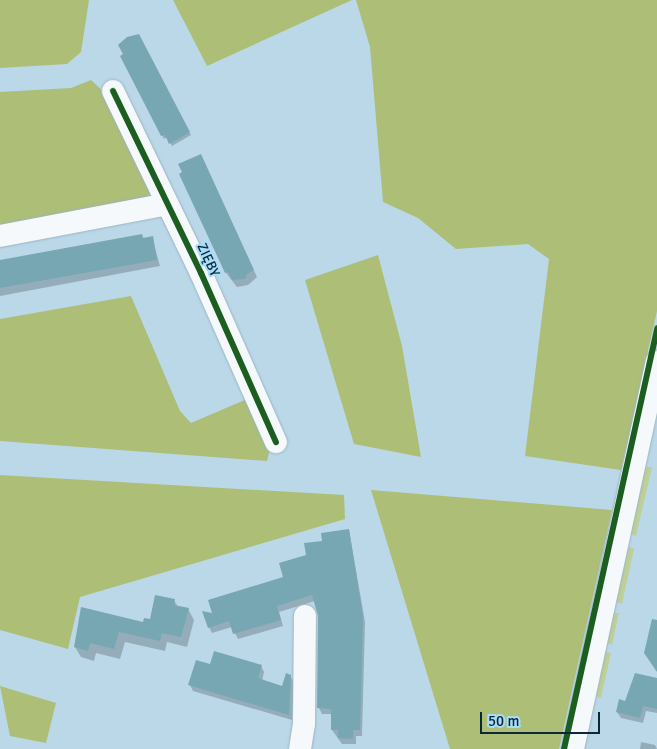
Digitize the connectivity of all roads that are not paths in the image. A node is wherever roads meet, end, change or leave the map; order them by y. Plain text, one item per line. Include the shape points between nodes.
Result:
1 (113, 91) dead end
2 (167, 204) junction
3 (0, 236) edge
4 (657, 362) edge
5 (276, 442) dead end
6 (305, 616) dead end
7 (300, 749) edge
8 (573, 749) edge

1 - 2 street, ZIĘBY
2 - 3 street
2 - 5 street, ZIĘBY
4 - 8 street
6 - 7 street via 304,724

